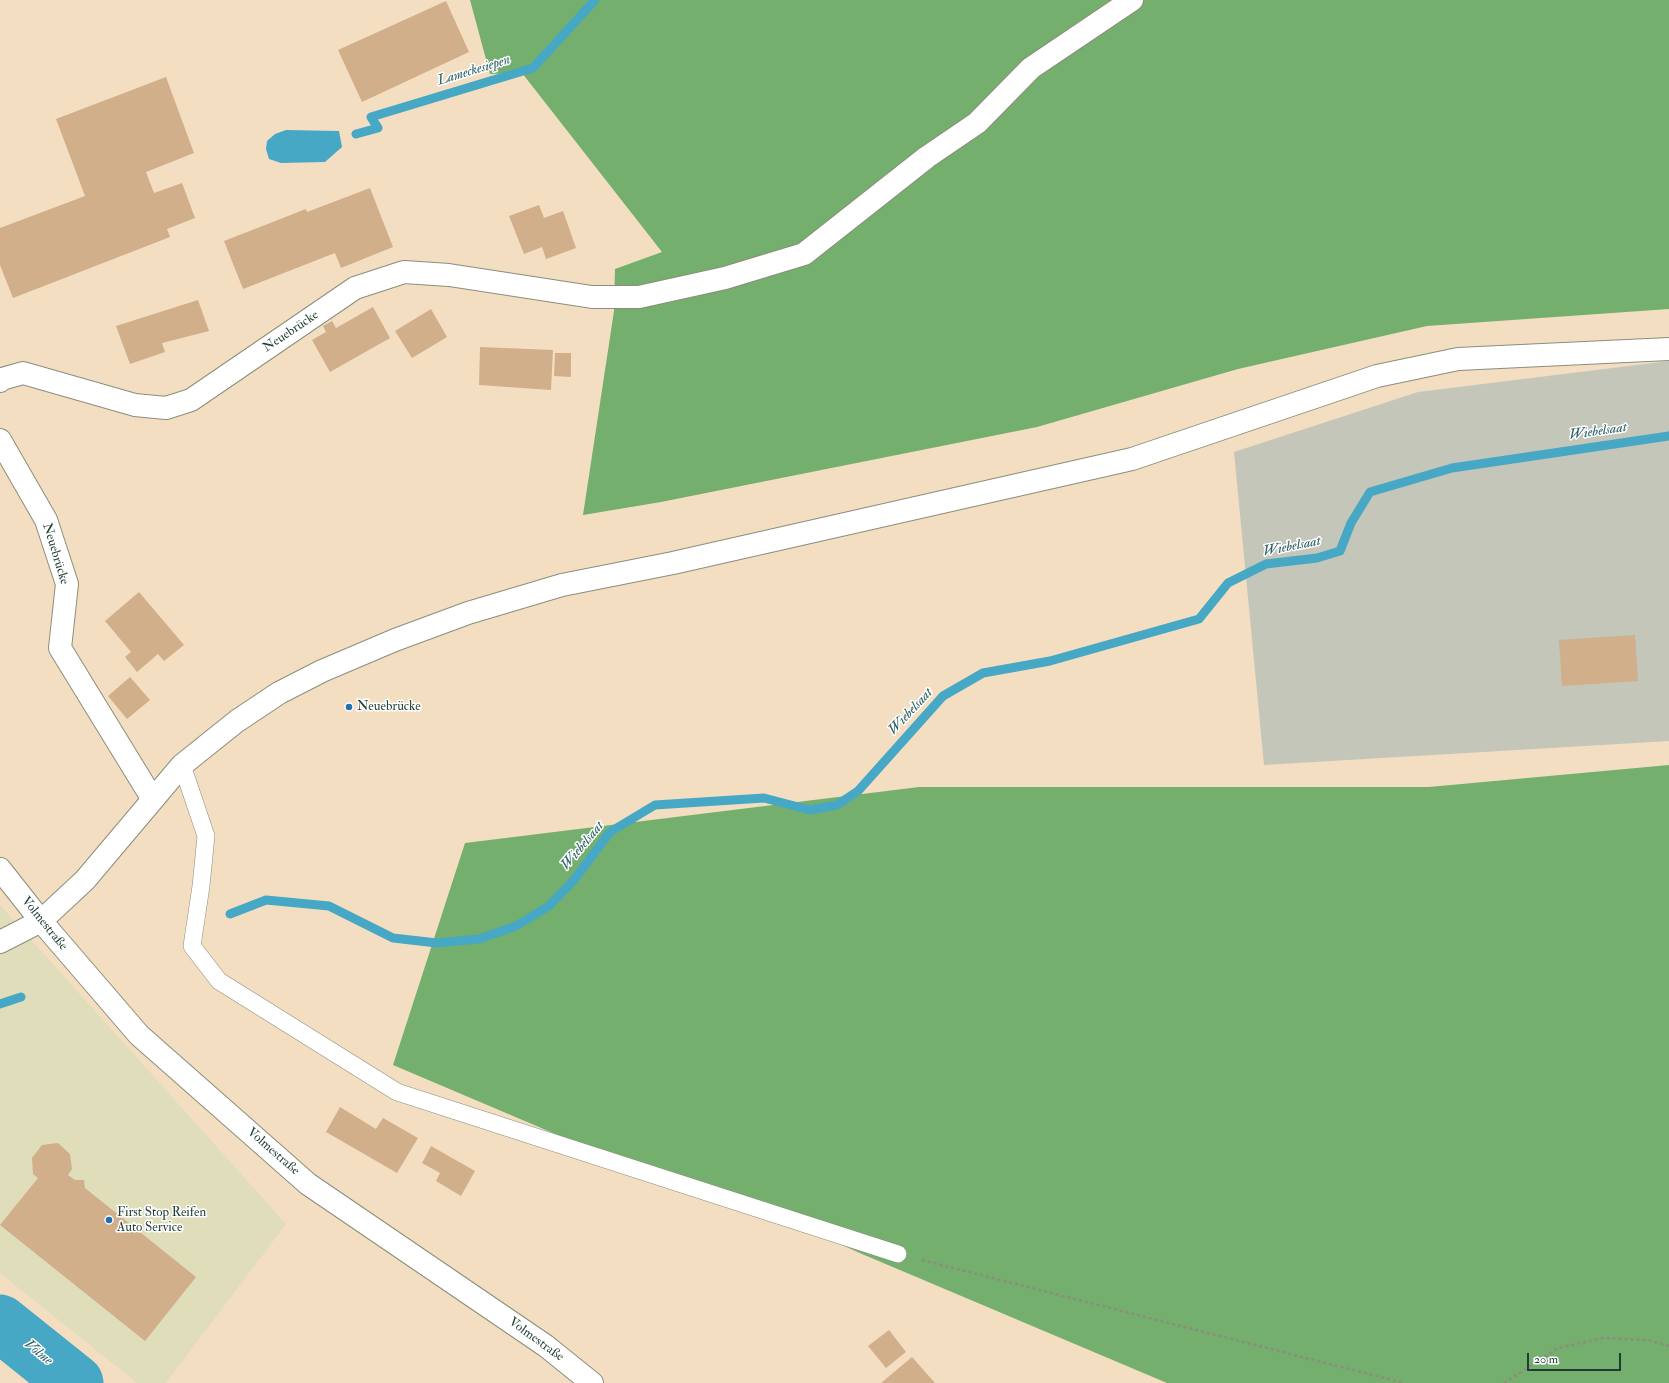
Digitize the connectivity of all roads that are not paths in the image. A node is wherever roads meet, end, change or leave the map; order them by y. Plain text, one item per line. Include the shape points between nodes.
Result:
1 (1132, 0) edge
2 (1669, 349) edge
3 (0, 381) edge
4 (0, 440) edge
5 (182, 765) junction
6 (152, 798) junction
7 (0, 869) edge
8 (41, 921) junction
9 (0, 942) edge
10 (898, 1254) road end
11 (592, 1383) edge

1 - 3 main road, Neuebrücke via 1031,68 977,123 927,157 804,254 724,278 639,297 592,297 449,275 404,272 355,288 191,400 166,408 135,405 23,373 2,378
2 - 5 main road via 1458,359 1377,376 1132,459 680,561 562,585 468,613 322,671 279,693 243,717
4 - 6 main road, Neuebrücke via 46,520 67,584 60,648
5 - 6 main road
5 - 10 lane via 206,836 192,946 219,981 397,1092
6 - 8 main road via 85,880
7 - 8 main road, Volmestraße
8 - 9 main road
8 - 11 main road, Volmestraße via 139,1035 308,1184 546,1346

